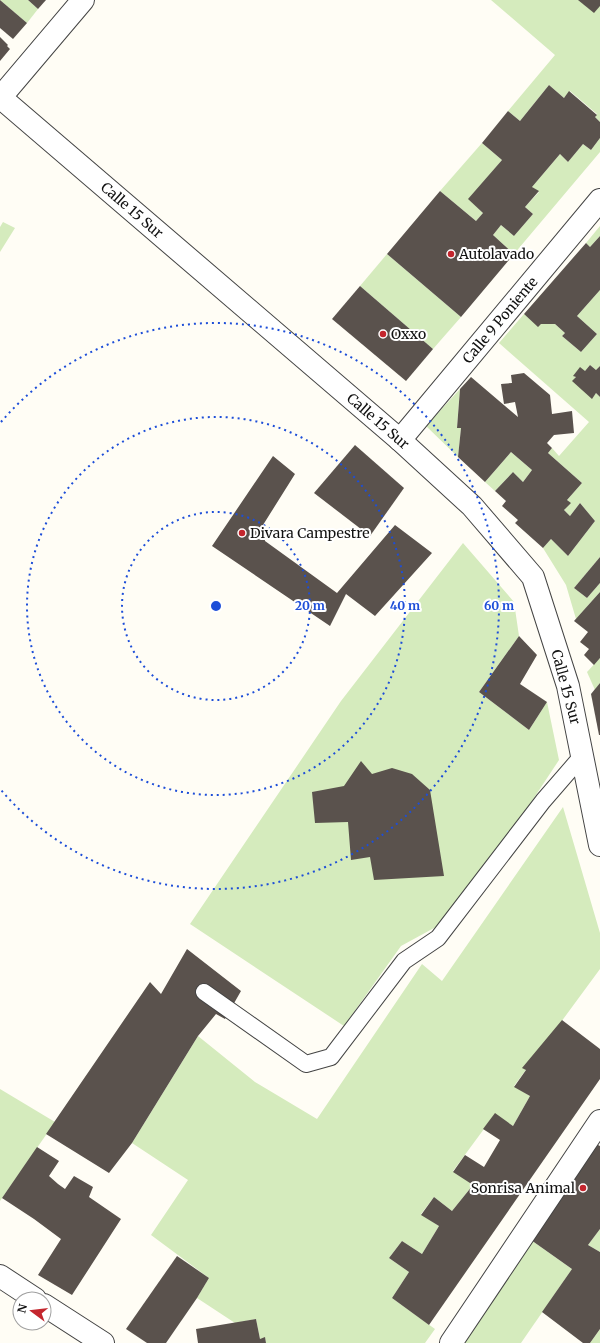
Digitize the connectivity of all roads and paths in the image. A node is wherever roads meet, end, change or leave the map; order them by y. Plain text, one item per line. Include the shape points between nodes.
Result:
1 (83, 0) edge
2 (0, 98) edge
3 (600, 200) edge
4 (400, 440) junction
5 (582, 756) junction
6 (600, 845) edge
7 (204, 992) dead end
8 (600, 1121) edge
9 (0, 1276) edge
10 (23, 1291) edge
11 (52, 1310) edge
12 (103, 1343) edge
13 (451, 1343) edge

1 - 2 street
2 - 4 street, Calle 15 Sur
3 - 4 street, Calle 9 Poniente
4 - 5 street, Calle 15 Sur via 472,506 533,577 568,686
5 - 6 street, Calle 15 Sur
5 - 7 lane via 543,801 438,938 404,961 331,1057 306,1064
8 - 13 street
9 - 10 street
11 - 12 street

